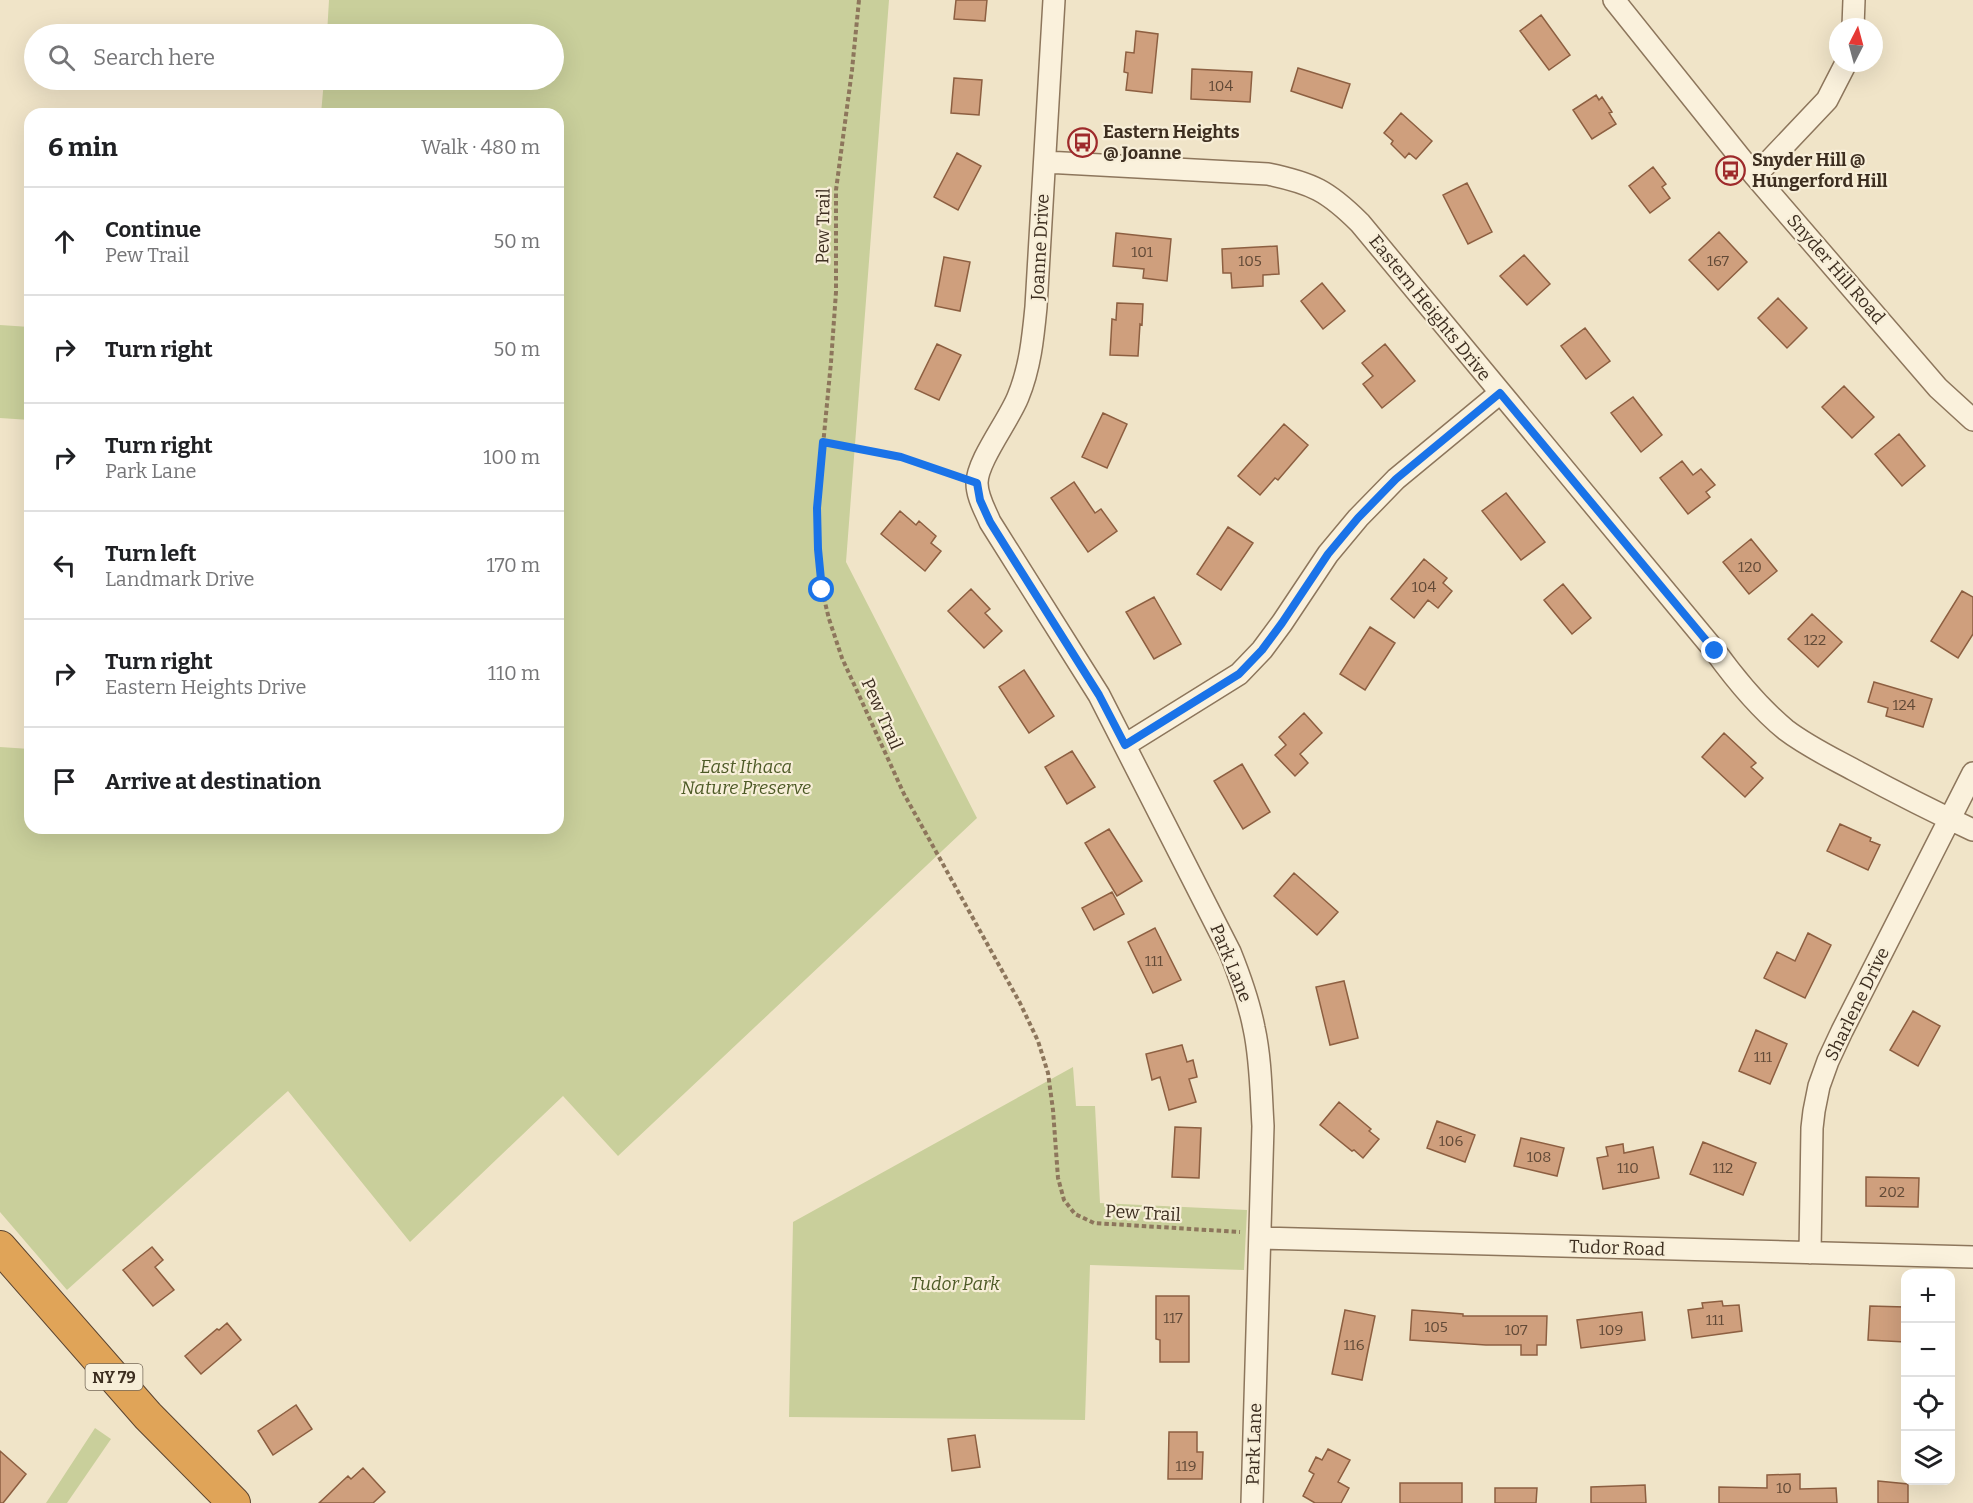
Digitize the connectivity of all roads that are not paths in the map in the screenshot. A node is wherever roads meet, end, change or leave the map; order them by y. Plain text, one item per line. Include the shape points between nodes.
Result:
1 (1054, 0) edge
2 (1614, 0) edge
3 (1854, 0) edge
4 (1853, 18) edge
5 (1841, 72) edge
6 (1045, 162) junction
7 (1755, 176) junction
8 (1500, 393) junction
9 (1973, 420) edge
10 (977, 483) joint
11 (1125, 745) junction
12 (1973, 773) edge
13 (1948, 819) junction
14 (1973, 830) edge
15 (1261, 1238) junction
16 (0, 1247) edge
17 (1810, 1253) junction
18 (1973, 1257) edge
19 (234, 1503) edge
20 (1252, 1503) edge

1 - 6 street, Joanne Drive
2 - 7 street, Snyder Hill Road
3 - 4 street
5 - 7 street via 1827,100
6 - 8 street, Eastern Heights Drive via 1268,174 1320,189 1340,202 1360,223
6 - 10 street, Joanne Drive via 1036,307 1028,366 1008,420 986,456
7 - 9 street, Snyder Hill Road via 1938,388
8 - 11 street via 1396,479 1358,518 1328,554 1262,650 1239,674
8 - 13 street, Eastern Heights Drive via 1763,709 1811,747
10 - 11 street, Park Lane via 990,522 1099,695
11 - 15 street, Park Lane via 1230,952 1244,990 1260,1069
12 - 13 street, Sharlene Drive
13 - 14 street, Eastern Heights Drive
13 - 17 street, Sharlene Drive via 1842,1031 1819,1086 1812,1128
15 - 17 street, Tudor Road
15 - 20 street, Park Lane
16 - 19 highway, NY 79 via 148,1416
17 - 18 street, Tudor Road

